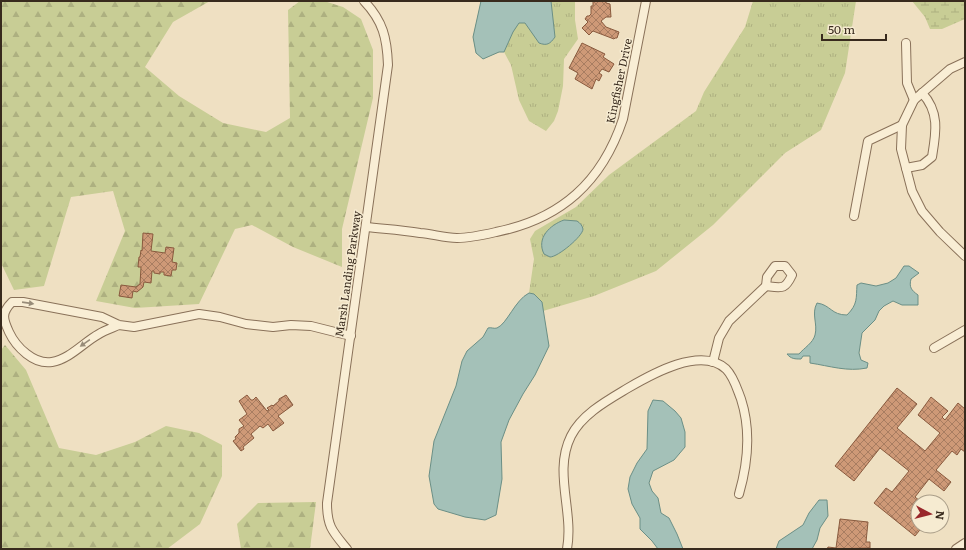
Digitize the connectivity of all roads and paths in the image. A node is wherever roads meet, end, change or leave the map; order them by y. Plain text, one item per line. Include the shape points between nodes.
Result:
1 (364, 1) edge
2 (646, 1) edge
3 (906, 43) dead end
4 (965, 62) edge
5 (922, 93) junction
6 (914, 100) junction
7 (902, 125) junction
8 (906, 168) junction
9 (854, 216) dead end
10 (366, 228) junction
11 (965, 256) edge
12 (766, 286) dead end
13 (119, 325) junction
14 (965, 330) edge
15 (351, 336) junction
16 (934, 348) dead end
17 (713, 362) junction
18 (739, 494) dead end
19 (965, 543) edge
20 (348, 549) edge
21 (567, 549) edge
22 (956, 549) edge

1 - 10 street, Marsh Landing Parkway via 381,25 388,49
2 - 10 street, Kingfisher Drive via 617,138 599,170 575,196 527,224 480,235 449,238
3 - 6 street via 907,83
4 - 5 street via 950,69
5 - 6 street
5 - 8 street via 930,101 935,116 936,135 932,157 922,164
6 - 7 street
7 - 8 street via 901,149
7 - 9 street via 868,141
8 - 11 street via 912,191 922,211
10 - 15 street, Marsh Landing Parkway
12 - 17 street via 726,325 719,338
13 -> 13 street via 100,333 69,355 51,362 35,360 21,349 10,334 4,320 5,309 12,302 23,302 102,317
13 - 15 street via 134,326 199,314 273,327 311,326
14 - 16 street
15 - 20 street, Marsh Landing Parkway via 327,503 331,529
17 - 18 street via 730,374 744,409 747,425 747,462
17 - 21 street via 690,361 670,366 612,397 578,425 571,435 563,468
19 - 22 street

